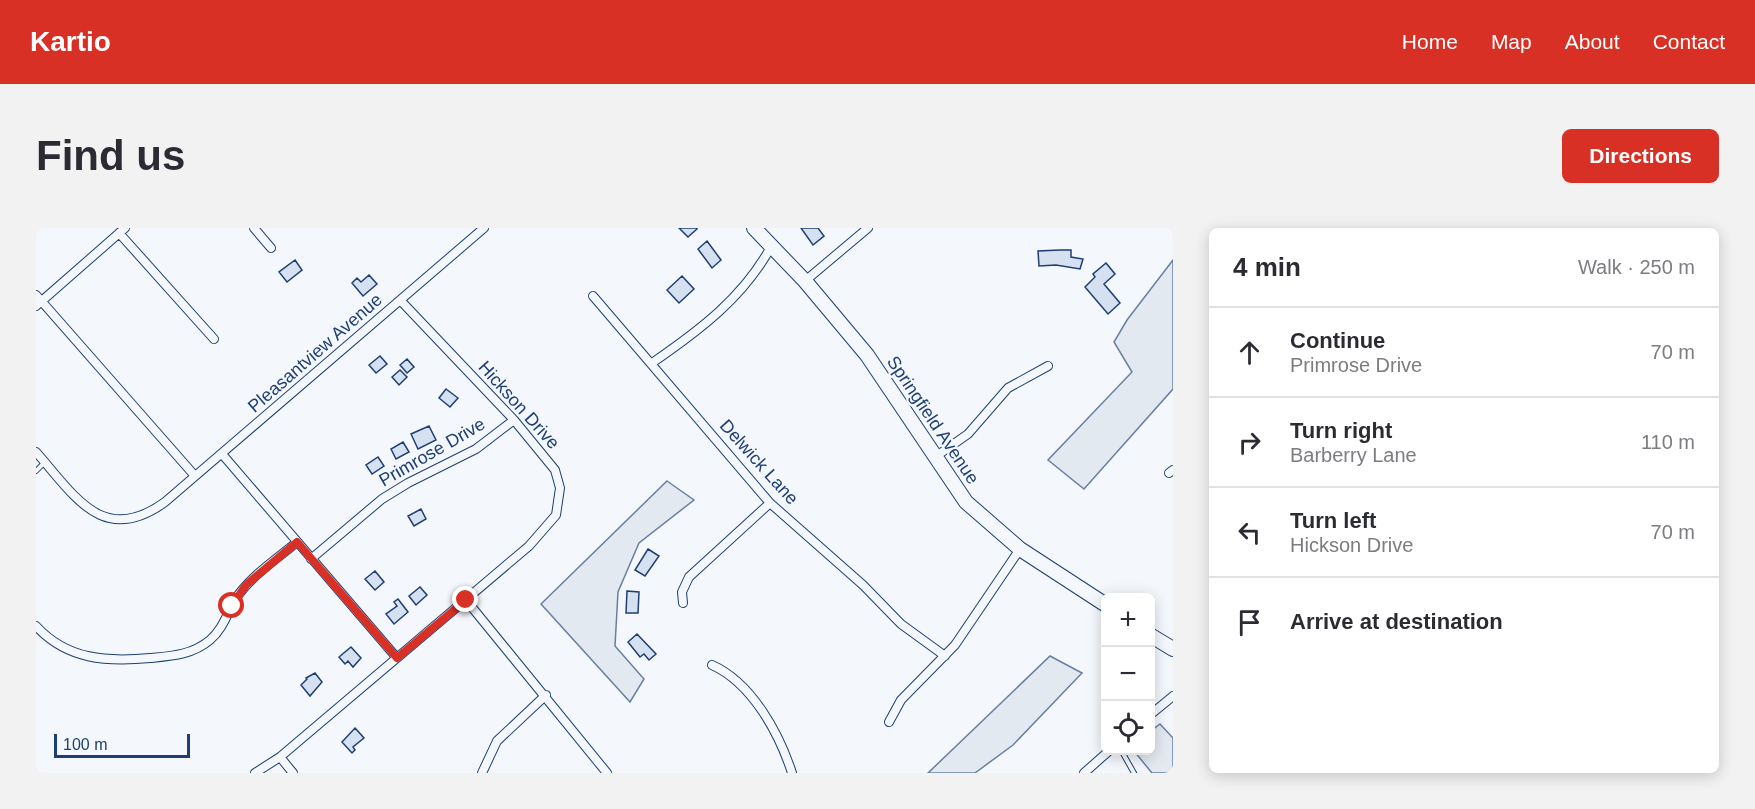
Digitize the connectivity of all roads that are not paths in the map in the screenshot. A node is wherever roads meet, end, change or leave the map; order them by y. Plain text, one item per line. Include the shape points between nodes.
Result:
1 (254, 228) edge
2 (484, 228) edge
3 (754, 228) edge
4 (868, 228) edge
5 (122, 231) edge
6 (772, 245) junction
7 (271, 248) dead end
8 (805, 280) junction
9 (593, 296) dead end
10 (38, 301) edge
11 (401, 301) junction
12 (214, 339) dead end
13 (652, 363) junction
14 (1048, 366) dead end
15 (514, 420) junction
16 (36, 452) edge
17 (222, 454) junction
18 (935, 456) junction
19 (45, 462) junction
20 (36, 471) edge
21 (195, 476) junction
22 (770, 503) junction
23 (297, 542) junction
24 (1020, 549) junction
25 (311, 559) junction
26 (466, 600) junction
27 (1101, 602) edge
28 (683, 603) dead end
29 (36, 626) edge
30 (1155, 638) edge
31 (1173, 649) edge
32 (945, 656) junction
33 (397, 658) junction
34 (712, 665) dead end
35 (546, 695) junction
36 (1173, 696) edge
37 (1155, 711) edge
38 (889, 722) dead end
39 (1104, 755) edge
40 (1124, 755) edge
41 (280, 758) junction
42 (255, 773) edge
43 (293, 773) edge
44 (482, 773) edge
45 (607, 773) edge
46 (792, 773) edge
47 (1084, 773) edge
48 (1134, 773) edge

1 - 7 street
2 - 11 street, Pleasantview Avenue
3 - 6 main road, Springfield Avenue
4 - 8 street
5 - 10 street
5 - 12 street
6 - 8 main road, Springfield Avenue
6 - 13 street via 738,295 705,326
8 - 18 main road, Springfield Avenue via 867,355
9 - 13 street, Delwick Lane
10 - 21 street
11 - 15 street, Hickson Drive
11 - 17 street, Pleasantview Avenue
13 - 22 street, Delwick Lane
14 - 18 street via 1008,388 968,434
15 - 25 street, Primrose Drive via 477,449 382,499
15 - 26 street, Hickson Drive via 555,470 560,488 556,515 530,546
16 - 19 street, Pleasantview Avenue
17 - 21 street, Pleasantview Avenue
17 - 23 street
18 - 24 main road, Springfield Avenue via 966,502
19 - 20 lane
19 - 21 street, Pleasantview Avenue via 83,504 105,519 143,516
22 - 28 street via 689,577 682,592
22 - 32 street, Delwick Lane via 901,624
23 - 25 street
23 - 29 street via 246,585 219,630 203,645 175,656 98,659 56,644
24 - 27 main road, Springfield Avenue
24 - 32 street
25 - 33 street
26 - 33 street, Hickson Drive
26 - 35 street
30 - 31 main road
32 - 38 street via 901,700
33 - 41 street, Hickson Drive
34 - 46 street via 727,672 756,703 778,737
35 - 44 street via 497,741
35 - 45 street
36 - 37 street
39 - 47 street
40 - 48 lane
41 - 42 street, Hickson Drive
41 - 43 street

